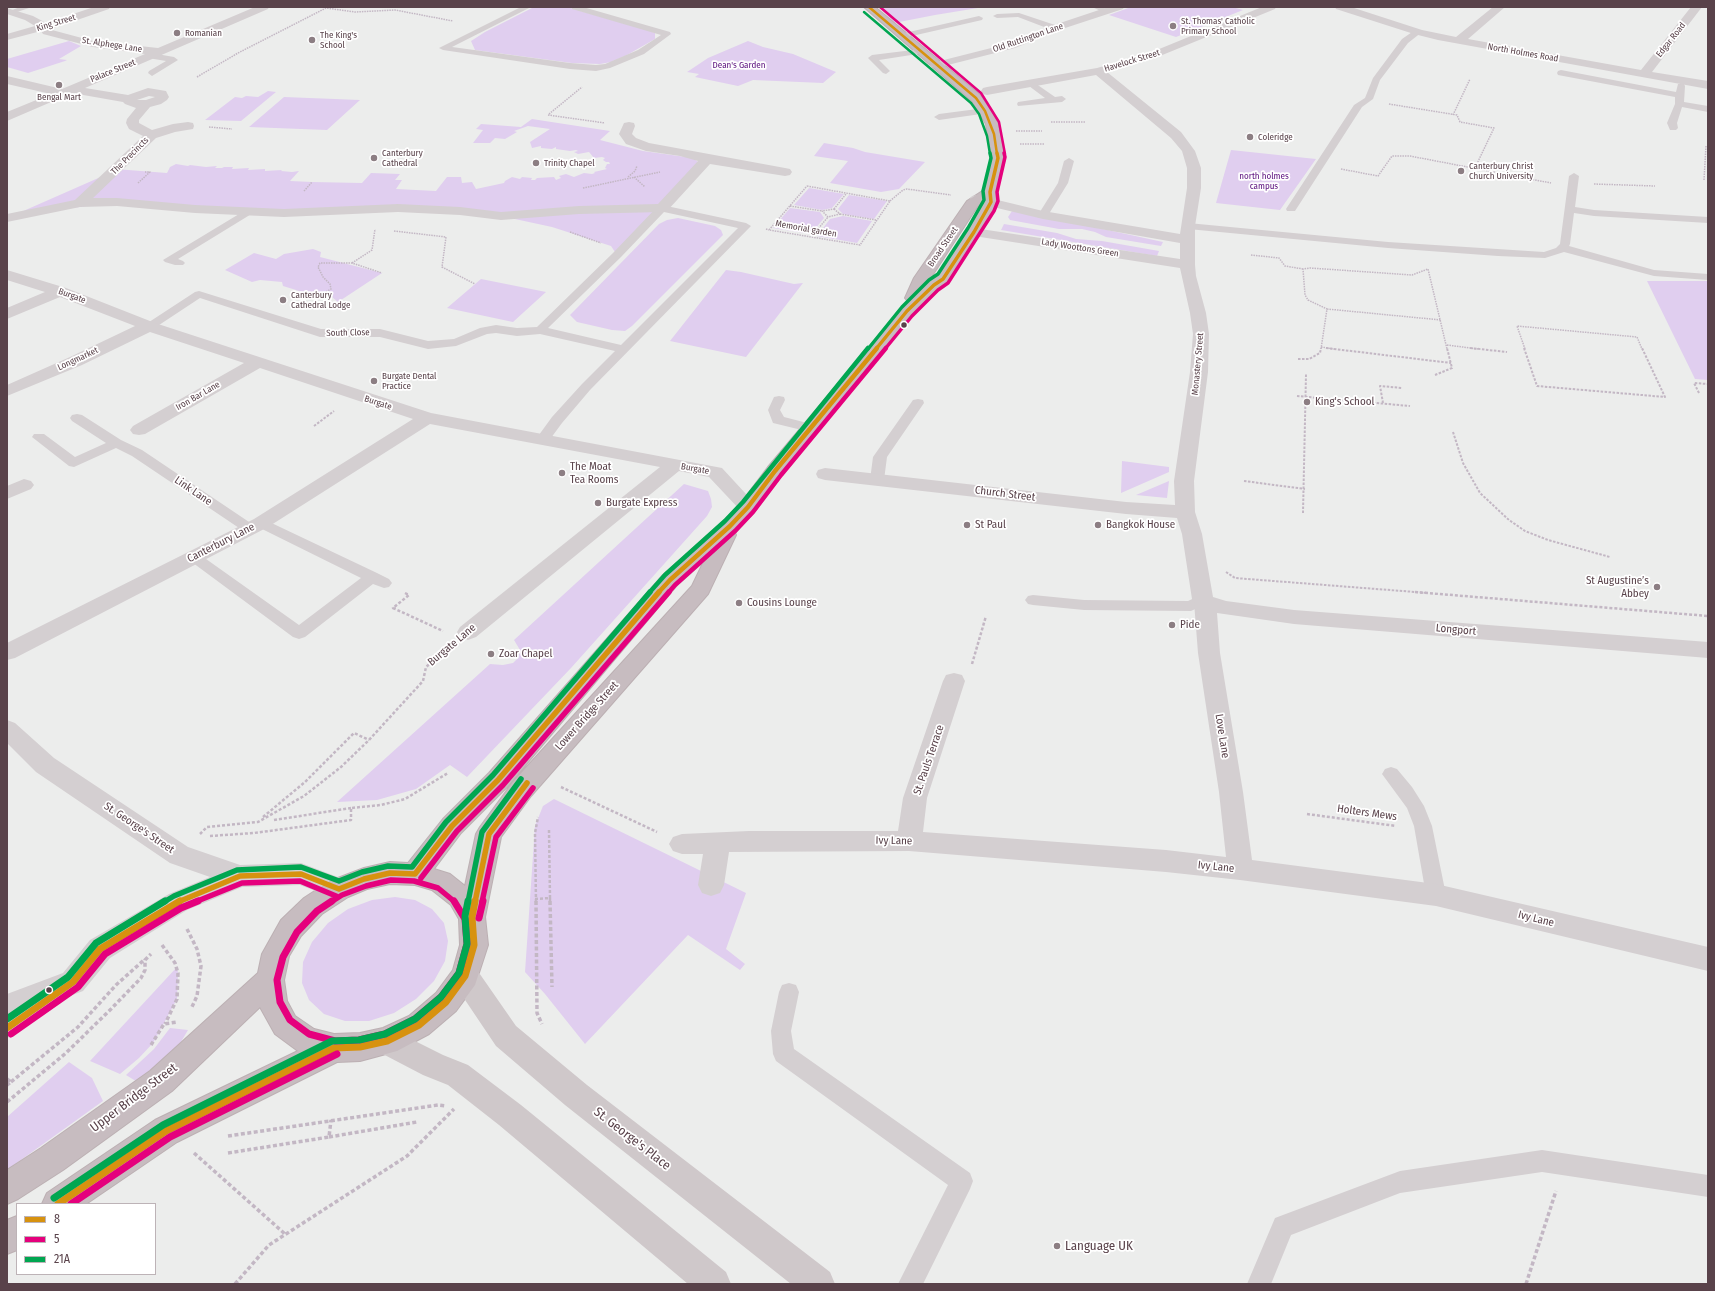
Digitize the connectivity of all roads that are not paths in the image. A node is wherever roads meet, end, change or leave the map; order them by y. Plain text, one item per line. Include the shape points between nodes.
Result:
1 (28, 7) edge
2 (105, 7) edge
3 (264, 7) edge
4 (526, 7) edge
5 (576, 7) edge
6 (869, 7) edge
7 (1119, 7) edge
8 (1271, 7) edge
9 (1340, 7) edge
10 (1500, 7) edge
11 (1697, 7) edge
12 (1100, 9) edge
13 (9, 12) edge
14 (997, 16) dead end
15 (979, 18) dead end
16 (45, 27) junction
17 (1055, 28) junction
18 (1418, 32) junction
19 (903, 36) junction
20 (7, 37) edge
21 (1458, 41) junction
22 (921, 51) junction
23 (155, 54) junction
24 (936, 65) junction
25 (886, 71) dead end
26 (1098, 71) junction
27 (152, 73) dead end
28 (1561, 73) dead end
29 (1644, 74) junction
30 (7, 80) edge
31 (1681, 80) junction
32 (1032, 84) junction
33 (1708, 85) edge
34 (68, 91) junction
35 (986, 91) dead end
36 (130, 99) junction
37 (1679, 99) junction
38 (146, 104) junction
39 (1021, 104) dead end
40 (1708, 108) edge
41 (985, 111) junction
42 (7, 117) edge
43 (939, 117) dead end
44 (188, 126) dead end
45 (629, 126) dead end
46 (1673, 128) dead end
47 (151, 134) junction
48 (707, 159) junction
49 (1069, 161) dead end
50 (785, 172) dead end
51 (1573, 180) road end
52 (986, 198) junction
53 (80, 203) junction
54 (662, 208) junction
55 (1291, 209) dead end
56 (1569, 209) junction
57 (249, 211) junction
58 (1043, 215) junction
59 (7, 218) edge
60 (1708, 220) edge
61 (974, 232) junction
62 (1188, 233) junction
63 (1562, 248) junction
64 (179, 264) dead end
65 (1187, 265) junction
66 (7, 275) edge
67 (1708, 276) edge
68 (60, 291) junction
69 (907, 311) junction
70 (7, 314) edge
71 (149, 326) junction
72 (540, 330) junction
73 (624, 349) junction
74 (257, 363) junction
75 (7, 391) edge
76 (780, 400) dead end
77 (918, 403) dead end
78 (77, 418) dead end
79 (427, 418) junction
80 (810, 428) junction
81 (139, 430) dead end
82 (39, 437) dead end
83 (543, 439) junction
84 (116, 442) junction
85 (675, 465) junction
86 (775, 471) joint
87 (825, 474) dead end
88 (877, 480) junction
89 (748, 507) junction
90 (1185, 512) junction
91 (255, 526) junction
92 (730, 526) junction
93 (194, 557) junction
94 (1033, 600) dead end
95 (1204, 600) junction
96 (464, 635) road end
97 (1708, 650) edge
98 (7, 652) edge
99 (954, 681) road end
100 (7, 730) edge
101 (1391, 774) dead end
102 (909, 841) junction
103 (717, 843) junction
104 (682, 844) road end
105 (1240, 869) junction
106 (415, 874) junction
107 (240, 876) junction
108 (711, 885) dead end
109 (339, 888) junction
110 (1436, 895) junction
111 (472, 917) junction
112 (1708, 959) edge
113 (465, 976) junction
114 (270, 980) junction
115 (73, 982) junction
116 (789, 992) dead end
117 (7, 1007) edge
118 (7, 1028) edge
119 (387, 1040) junction
120 (334, 1048) junction
121 (1708, 1186) edge
122 (7, 1188) edge
123 (59, 1203) edge
124 (16, 1233) edge
125 (7, 1238) edge
126 (714, 1284) edge
127 (818, 1284) edge
128 (910, 1284) edge
129 (1259, 1284) edge

1 - 13 lane
2 - 16 street, King Street
3 - 23 street, Palace Street
4 - 5 lane via 443,48 596,68 641,52 667,34
6 - 19 highway, Broad Street
7 - 12 street, Old Ruttington Lane
8 - 26 street, Havelock Street via 1151,56
9 - 18 street, North Holmes Road
10 - 21 street
11 - 29 street, Edgar Road
12 - 17 street, Old Ruttington Lane
13 - 16 street via 29,18
14 - 17 lane via 1019,15
15 - 19 lane
16 - 20 street, King Street
16 - 23 street, St. Alphege Lane via 47,32 93,44
17 - 24 street, Old Ruttington Lane via 1011,46
18 - 21 street, North Holmes Road
18 - 55 lane via 1405,41 1376,80 1368,100 1359,106
19 - 22 highway, Broad Street
21 - 29 street, North Holmes Road
22 - 24 highway, Broad Street
22 - 25 lane via 872,58
23 - 27 lane via 174,60
23 - 34 street, Palace Street
24 - 41 highway, Broad Street via 976,98
26 - 32 street, Havelock Street
26 - 62 street, Monastery Street via 1176,135 1188,152 1194,168
28 - 37 lane
29 - 31 street, North Holmes Road
30 - 34 street
31 - 33 street, North Holmes Road
31 - 37 lane
32 - 35 street, Havelock Street
32 - 39 lane via 1057,100
34 - 36 street
34 - 42 street, Palace Street
36 - 38 street via 132,104
36 - 38 street via 148,92 163,95 161,99
37 - 40 lane
37 - 46 lane
38 - 47 street via 133,118 132,123
41 - 43 lane
41 - 52 highway, Broad Street via 993,129 998,158
44 - 47 street, The Precincts
45 - 48 street via 625,134 631,141 646,147
47 - 53 street, The Precincts
48 - 50 street
48 - 54 street
49 - 58 lane via 1064,183
51 - 56 lane
52 - 58 street
52 - 61 highway, Broad Street
52 - 69 highway, Broad Street via 922,278
53 - 57 street via 117,202
53 - 59 street
54 - 57 street via 579,210 501,216 460,211 379,208 284,213
54 - 72 lane
54 - 73 lane via 746,226
56 - 60 lane via 1594,214
56 - 63 lane via 1565,244
57 - 64 lane via 169,260
58 - 62 street
61 - 65 street, Lady Woottons Green
61 - 69 highway, Broad Street via 943,279
62 - 63 lane via 1545,255
62 - 65 street, Monastery Street
63 - 67 lane via 1654,273
65 - 90 street, Monastery Street via 1201,334 1199,372 1184,481
66 - 68 street, Burgate
68 - 70 street
68 - 71 street, Burgate
69 - 80 highway, Broad Street
71 - 72 lane, South Close via 199,294 320,333 380,333 428,345 456,342 496,329 517,332
71 - 74 street, Burgate
71 - 75 street, Longmarket
72 - 73 lane
73 - 83 lane via 586,387
74 - 79 street, Burgate
74 - 81 street, Iron Bar Lane
76 - 80 lane via 774,410 778,420
77 - 88 lane via 880,457
78 - 84 lane, Link Lane
79 - 83 street, Burgate
79 - 91 street, Canterbury Lane
80 - 86 highway, Broad Street
82 - 84 lane via 74,463
83 - 85 street, Burgate
84 - 91 lane, Link Lane
85 - 89 street, Burgate via 715,472
85 - 96 street, Burgate Lane
86 - 89 highway, Lower Bridge Street
87 - 88 street, Church Street
88 - 90 street, Church Street via 1126,508
89 - 92 highway, Lower Bridge Street
90 - 95 street, Monastery Street via 1192,534
91 - 93 street, Canterbury Lane
91 - 93 lane, Link Lane via 378,580 298,633
92 - 106 highway, Lower Bridge Street via 670,580 498,780 452,826
92 - 111 highway, Lower Bridge Street via 701,589 522,789 490,834
93 - 98 street, Canterbury Lane
94 - 95 lane via 1084,606 1191,606
95 - 97 street, Longport via 1225,608 1286,616
95 - 105 street, Love Lane via 1209,653 1231,792
99 - 102 street, St. Pauls Terrace via 916,798
100 - 107 street, St. George's Street via 45,765 179,855
101 - 110 lane via 1406,792 1423,826
102 - 103 street, Ivy Lane
102 - 105 street, Ivy Lane
103 - 104 street, Ivy Lane
103 - 108 street
105 - 110 street, Ivy Lane
106 - 109 highway via 390,873
106 - 111 highway via 440,882 460,897
107 - 109 street, St. George's Street via 301,874
107 - 115 street via 178,902 100,948
109 - 114 highway via 313,906 291,928 276,954
110 - 112 street, Ivy Lane
111 - 113 highway via 474,945
113 - 119 highway via 446,1002 419,1025
113 - 127 main road, St. George's Place via 506,1036 576,1095
114 - 120 highway via 273,1004 285,1025 306,1040
114 - 122 highway, Upper Bridge Street via 161,1081
115 - 117 street
115 - 118 lane
116 - 128 lane via 781,1031 784,1054 962,1181
119 - 120 highway via 360,1047
119 - 126 main road via 433,1065 458,1075
120 - 123 highway via 166,1131
121 - 129 lane via 1542,1161 1400,1182 1283,1226
124 - 125 highway

